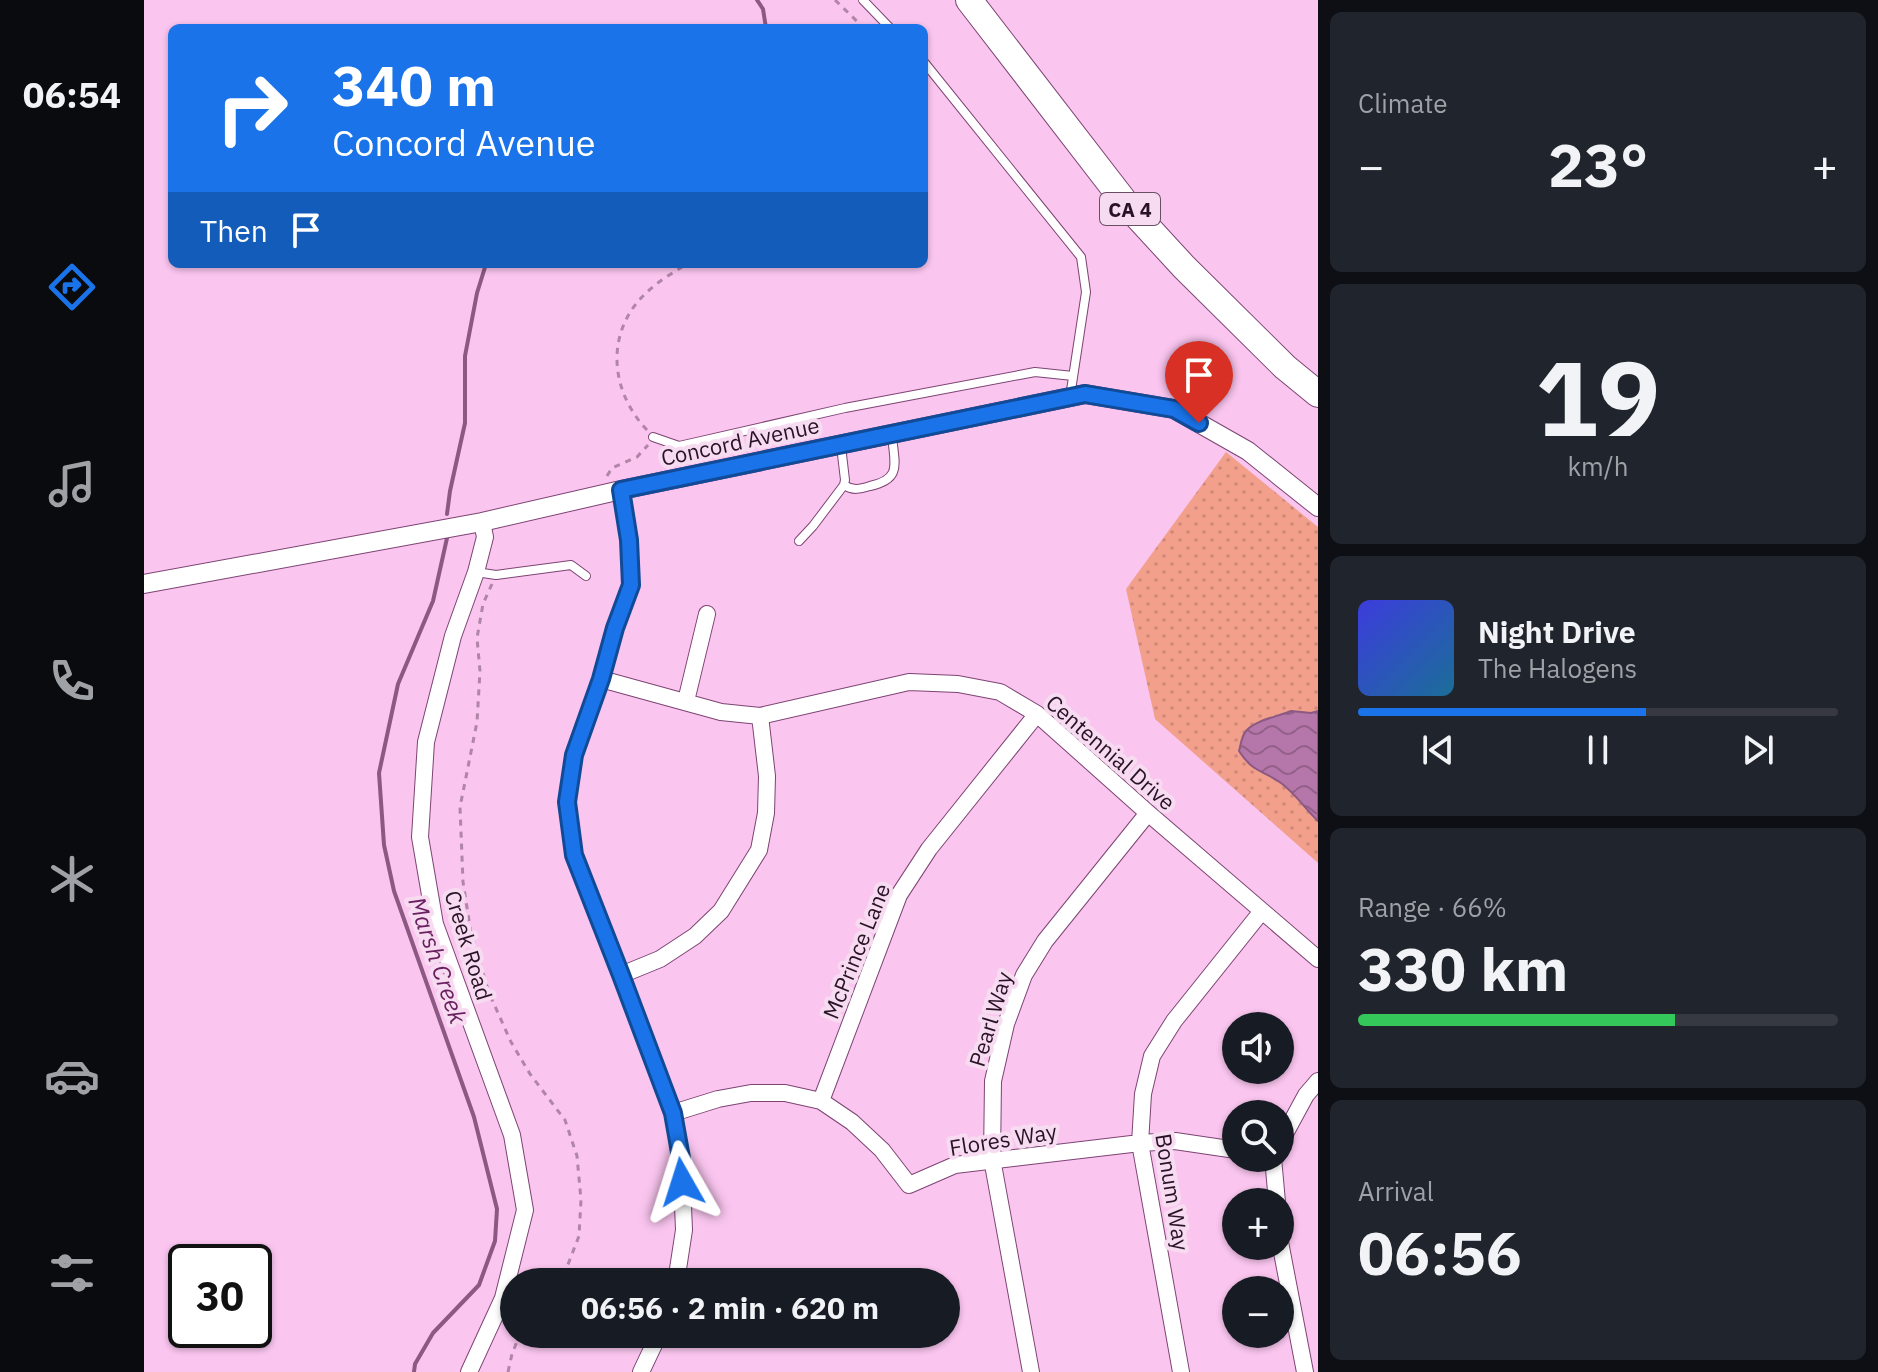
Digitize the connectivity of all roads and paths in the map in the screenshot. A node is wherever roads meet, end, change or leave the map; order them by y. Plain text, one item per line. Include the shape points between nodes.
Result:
1 (835, 0) edge
2 (863, 0) edge
3 (969, 0) edge
4 (860, 24) edge
5 (886, 24) edge
6 (928, 67) edge
7 (680, 268) edge
8 (1073, 376) junction
9 (1318, 394) edge
10 (1070, 397) junction
11 (892, 434) junction
12 (653, 437) junction
13 (841, 445) junction
14 (844, 485) junction
15 (613, 486) junction
16 (1318, 507) edge
17 (482, 522) junction
18 (799, 541) dead end
19 (476, 572) junction
20 (496, 575) junction
21 (586, 576) dead end
22 (144, 584) edge
23 (707, 614) dead end
24 (601, 679) junction
25 (686, 701) junction
26 (1037, 714) junction
27 (760, 716) junction
28 (1148, 813) junction
29 (1262, 911) junction
30 (1318, 959) edge
31 (621, 975) junction
32 (1318, 1081) edge
33 (821, 1101) junction
34 (673, 1113) junction
35 (1294, 1117) edge
36 (1140, 1143) junction
37 (1222, 1148) edge
38 (992, 1159) junction
39 (1283, 1260) edge
40 (566, 1268) edge
41 (678, 1268) edge
42 (514, 1348) edge
43 (652, 1348) edge
44 (469, 1372) edge
45 (508, 1372) edge
46 (641, 1372) edge
47 (1031, 1372) edge
48 (1181, 1372) edge
49 (1305, 1372) edge

1 - 4 path
2 - 5 lane
3 - 9 highway, CA 4 via 1127,205 1285,367
6 - 8 lane via 1081,257 1086,292
7 - 12 path via 642,297 619,333 618,376 626,400
8 - 10 lane
8 - 12 lane via 1035,372 679,446
10 - 11 street, Concord Avenue
10 - 16 street, Concord Avenue via 1085,394 1174,409 1248,451
11 - 13 street, Concord Avenue
11 - 14 lane via 891,479 861,488
12 - 15 path via 637,457 612,468
13 - 14 lane
13 - 15 street, Concord Avenue
14 - 18 lane
15 - 17 street, Concord Avenue
15 - 24 street via 629,540 631,585
17 - 19 street, Creek Road via 485,537
17 - 22 street, Concord Avenue
19 - 20 lane
19 - 44 street, Creek Road via 453,636 426,742 420,837 435,924 512,1135 525,1210 503,1298
20 - 21 lane via 571,565
20 - 40 path via 483,604 477,638 477,722 460,807 463,882 489,993 530,1074 565,1120 577,1156 579,1236
23 - 25 street
24 - 25 street, Centennial Drive
24 - 31 street via 574,755 567,802 574,855
25 - 27 street, Centennial Drive
26 - 27 street, Centennial Drive via 1000,692 909,682
26 - 28 street, Centennial Drive
26 - 33 street, McPrince Lane via 929,849 899,895
27 - 31 street via 767,776 759,850 721,911 695,936 660,959
28 - 29 street, Centennial Drive
28 - 38 street, Pearl Way via 1024,975 993,1081
29 - 30 street, Centennial Drive
29 - 36 street, Bonum Way via 1152,1056
31 - 34 street
32 - 35 street
33 - 34 street, Flores Way via 751,1093
33 - 38 street, Flores Way via 882,1150 909,1185 955,1165
34 - 41 street via 684,1230
36 - 37 street, Flores Way via 1175,1141
36 - 38 street, Flores Way
36 - 48 street, Bonum Way
38 - 47 street, Pearl Way
39 - 49 street
42 - 45 path
43 - 46 street

